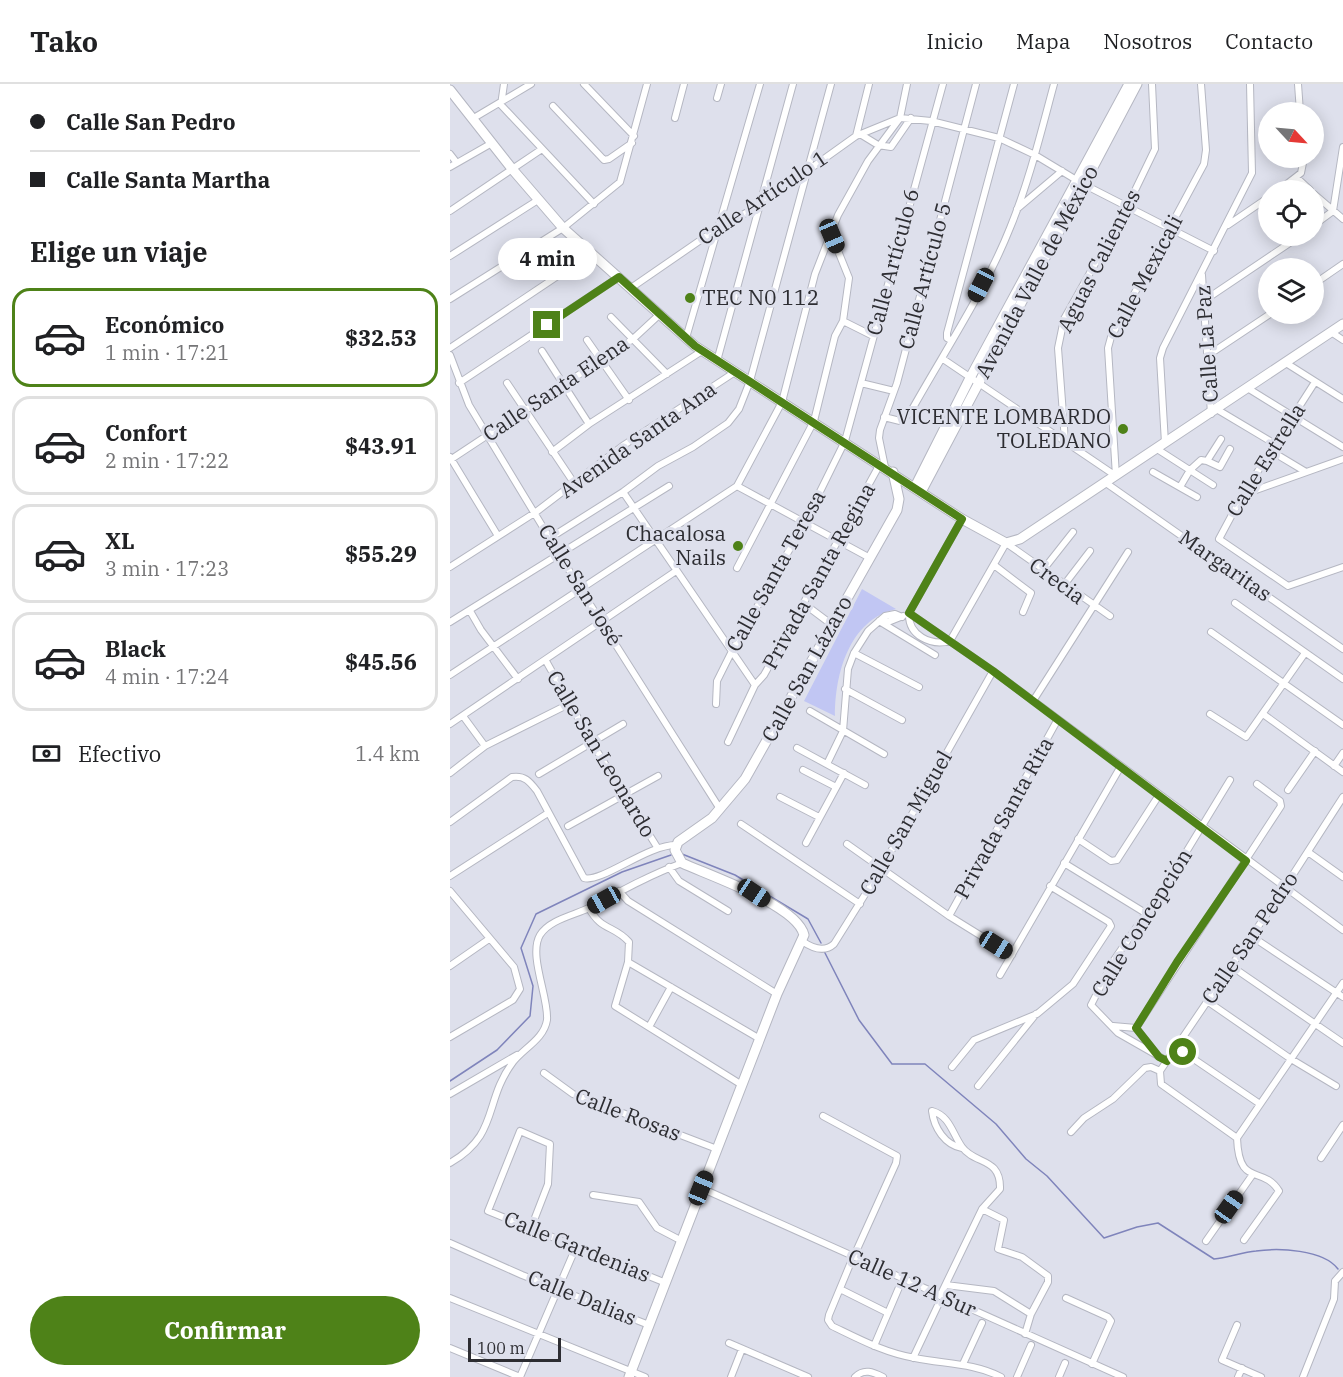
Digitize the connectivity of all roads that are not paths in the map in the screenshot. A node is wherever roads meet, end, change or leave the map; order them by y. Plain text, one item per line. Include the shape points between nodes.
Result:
1 (504, 84) edge
2 (531, 84) edge
3 (584, 84) edge
4 (647, 84) edge
5 (684, 84) edge
6 (721, 84) edge
7 (760, 84) edge
8 (793, 84) edge
9 (831, 84) edge
10 (869, 84) edge
11 (907, 84) edge
12 (942, 84) edge
13 (976, 84) edge
14 (1014, 84) edge
15 (1054, 84) edge
16 (1129, 84) edge
17 (1137, 84) edge
18 (1152, 84) edge
19 (1201, 84) edge
20 (1250, 84) edge
21 (1298, 84) edge
22 (450, 90) edge
23 (717, 98) dead end
24 (500, 101) junction
25 (1299, 102) edge
26 (553, 106) dead end
27 (472, 118) junction
28 (675, 118) dead end
29 (900, 118) junction
30 (911, 118) junction
31 (931, 121) junction
32 (964, 128) junction
33 (858, 135) junction
34 (999, 138) junction
35 (633, 140) junction
36 (492, 143) junction
37 (879, 145) junction
38 (1343, 147) edge
39 (542, 149) junction
40 (450, 154) edge
41 (1035, 154) junction
42 (457, 163) junction
43 (450, 167) edge
44 (1303, 168) edge
45 (513, 170) junction
46 (808, 170) junction
47 (1062, 171) junction
48 (1297, 178) joint
49 (1294, 180) edge
50 (1080, 182) junction
51 (538, 200) junction
52 (1324, 203) edge
53 (594, 204) junction
54 (761, 204) junction
55 (1258, 204) edge
56 (1127, 207) junction
57 (1017, 210) junction
58 (450, 211) edge
59 (1332, 211) junction
60 (1324, 217) edge
61 (1343, 219) edge
62 (1227, 225) junction
63 (563, 228) junction
64 (719, 229) junction
65 (1170, 229) junction
66 (832, 236) junction
67 (1285, 246) edge
68 (1214, 251) junction
69 (592, 253) junction
70 (450, 256) edge
71 (1343, 264) edge
72 (1202, 274) junction
73 (619, 277) junction
74 (1324, 277) edge
75 (632, 288) junction
76 (450, 298) edge
77 (1202, 302) junction
78 (660, 314) junction
79 (611, 317) dead end
80 (843, 321) junction
81 (1258, 322) edge
82 (1343, 324) edge
83 (1331, 332) junction
84 (873, 336) junction
85 (686, 338) junction
86 (633, 339) junction
87 (587, 340) dead end
88 (1343, 340) edge
89 (952, 342) junction
90 (450, 348) edge
91 (542, 351) dead end
92 (702, 351) junction
93 (450, 355) edge
94 (1207, 356) junction
95 (943, 359) junction
96 (602, 360) junction
97 (717, 361) junction
98 (1286, 363) junction
99 (735, 372) junction
100 (667, 374) junction
101 (974, 380) junction
102 (750, 381) junction
103 (1315, 382) junction
104 (459, 383) junction
105 (507, 383) dead end
106 (861, 383) junction
107 (563, 385) junction
108 (1249, 389) junction
109 (894, 392) junction
110 (1343, 399) edge
111 (629, 400) junction
112 (782, 402) junction
113 (524, 411) junction
114 (1215, 412) junction
115 (1293, 416) junction
116 (884, 417) junction
117 (814, 421) junction
118 (589, 424) junction
119 (489, 435) junction
120 (1221, 439) dead end
121 (845, 441) junction
122 (1065, 441) junction
123 (1161, 446) junction
124 (1343, 447) edge
125 (1273, 448) junction
126 (1230, 449) dead end
127 (552, 452) junction
128 (451, 459) edge
129 (1343, 459) edge
130 (1207, 461) junction
131 (886, 468) junction
132 (1190, 470) junction
133 (1153, 472) dead end
134 (1306, 472) junction
135 (1116, 476) junction
136 (574, 483) junction
137 (1106, 483) junction
138 (1213, 485) dead end
139 (669, 486) dead end
140 (737, 486) junction
141 (1180, 487) junction
142 (918, 490) junction
143 (623, 492) junction
144 (1242, 496) junction
145 (1197, 497) dead end
146 (772, 504) junction
147 (633, 506) junction
148 (536, 512) junction
149 (962, 519) junction
150 (804, 522) junction
151 (1072, 532) dead end
152 (498, 536) junction
153 (550, 538) junction
154 (656, 538) junction
155 (837, 540) junction
156 (1006, 543) junction
157 (1090, 551) dead end
158 (1128, 552) dead end
159 (560, 556) junction
160 (870, 558) junction
161 (994, 565) junction
162 (450, 567) edge
163 (1343, 567) edge
164 (737, 568) dead end
165 (1043, 570) junction
166 (676, 571) junction
167 (1064, 585) junction
168 (580, 590) junction
169 (803, 603) junction
170 (1235, 603) dead end
171 (1091, 606) junction
172 (471, 611) junction
173 (1023, 612) dead end
174 (909, 613) junction
175 (1110, 616) dead end
176 (880, 620) junction
177 (450, 621) edge
178 (827, 621) dead end
179 (603, 622) junction
180 (1211, 633) dead end
181 (950, 641) junction
182 (494, 647) junction
183 (1343, 649) edge
184 (1305, 652) junction
185 (731, 653) junction
186 (854, 653) junction
187 (936, 655) dead end
188 (546, 662) junction
189 (993, 671) junction
190 (450, 675) edge
191 (518, 679) junction
192 (1343, 679) edge
193 (1284, 684) junction
194 (755, 685) junction
195 (919, 687) dead end
196 (846, 689) junction
197 (1033, 701) junction
198 (569, 704) junction
199 (716, 704) dead end
200 (810, 711) dead end
201 (1210, 714) dead end
202 (1263, 714) junction
203 (463, 716) junction
204 (1058, 719) junction
205 (902, 720) dead end
206 (450, 724) edge
207 (623, 724) dead end
208 (1343, 725) edge
209 (843, 731) junction
210 (728, 742) dead end
211 (592, 743) junction
212 (485, 746) junction
213 (797, 748) dead end
214 (1315, 751) junction
215 (1343, 753) edge
216 (884, 754) dead end
217 (827, 765) junction
218 (1334, 765) junction
219 (1121, 766) junction
220 (803, 770) dead end
221 (1343, 772) edge
222 (450, 773) edge
223 (844, 773) junction
224 (539, 774) dead end
225 (658, 776) dead end
226 (1230, 780) dead end
227 (1257, 784) dead end
228 (865, 785) dead end
229 (836, 787) junction
230 (1288, 790) dead end
231 (623, 795) junction
232 (1160, 795) junction
233 (780, 797) dead end
234 (1343, 797) edge
235 (720, 809) junction
236 (1336, 810) junction
237 (548, 813) junction
238 (1343, 815) edge
239 (819, 817) junction
240 (450, 822) edge
241 (741, 824) dead end
242 (568, 826) dead end
243 (1202, 826) junction
244 (1078, 839) junction
245 (806, 843) dead end
246 (847, 844) dead end
247 (657, 847) junction
248 (1308, 852) junction
249 (678, 853) junction
250 (1246, 861) junction
251 (1064, 863) junction
252 (669, 867) junction
253 (881, 869) junction
254 (450, 876) edge
255 (1343, 877) edge
256 (1050, 886) junction
257 (1285, 887) junction
258 (450, 891) edge
259 (619, 891) junction
260 (860, 904) junction
261 (589, 908) junction
262 (728, 910) dead end
263 (1147, 914) junction
264 (949, 916) junction
265 (1343, 930) edge
266 (1251, 936) junction
267 (489, 939) junction
268 (802, 941) junction
269 (1012, 955) junction
270 (628, 962) junction
271 (450, 966) edge
272 (1231, 966) junction
273 (999, 975) dead end
274 (1343, 983) edge
275 (671, 987) junction
276 (777, 994) junction
277 (1340, 994) edge
278 (1207, 1000) junction
279 (1037, 1014) junction
280 (1316, 1024) junction
281 (1113, 1026) junction
282 (649, 1027) junction
283 (1136, 1028) junction
284 (450, 1037) edge
285 (760, 1039) junction
286 (1343, 1043) edge
287 (1140, 1047) junction
288 (1176, 1047) junction
289 (520, 1053) junction
290 (1159, 1057) junction
291 (1291, 1059) junction
292 (1167, 1061) junction
293 (952, 1067) dead end
294 (1160, 1071) junction
295 (544, 1073) dead end
296 (742, 1085) junction
297 (978, 1086) dead end
298 (1336, 1086) dead end
299 (450, 1094) edge
300 (1260, 1104) junction
301 (823, 1116) dead end
302 (1343, 1125) edge
303 (1071, 1132) dead end
304 (1237, 1138) junction
305 (962, 1148) junction
306 (717, 1149) junction
307 (1320, 1158) dead end
308 (450, 1163) edge
309 (1252, 1174) junction
310 (701, 1188) junction
311 (593, 1195) dead end
312 (981, 1209) junction
313 (531, 1228) junction
314 (1244, 1240) dead end
315 (682, 1241) junction
316 (1206, 1241) dead end
317 (450, 1243) edge
318 (576, 1247) junction
319 (852, 1259) junction
320 (1343, 1272) edge
321 (666, 1283) junction
322 (900, 1285) dead end
323 (946, 1285) junction
324 (558, 1288) junction
325 (840, 1289) junction
326 (452, 1298) edge
327 (1066, 1298) dead end
328 (940, 1300) junction
329 (888, 1313) junction
330 (1031, 1314) junction
331 (982, 1323) dead end
332 (649, 1325) junction
333 (1237, 1325) dead end
334 (539, 1333) junction
335 (1025, 1334) junction
336 (729, 1343) dead end
337 (1031, 1345) dead end
338 (874, 1346) junction
339 (450, 1348) edge
340 (742, 1349) junction
341 (913, 1358) junction
342 (1065, 1363) dead end
343 (963, 1364) junction
344 (1092, 1364) junction
345 (1242, 1368) junction
346 (630, 1374) edge
347 (857, 1375) edge
348 (520, 1377) edge
349 (645, 1377) edge
350 (731, 1377) edge
351 (808, 1377) edge
352 (883, 1377) edge
353 (1001, 1377) edge
354 (1017, 1377) edge
355 (1059, 1377) edge
356 (1123, 1377) edge
357 (1238, 1377) edge
358 (1261, 1377) edge
359 (1303, 1377) edge

1 - 24 street
2 - 24 street
3 - 35 street
4 - 35 street
5 - 28 street
6 - 23 street
7 - 64 street
8 - 54 street
9 - 46 street
10 - 33 street
11 - 29 street
12 - 31 street, Calle Artículo 6
13 - 32 street, Calle Artículo 5
14 - 34 street
15 - 41 street
16 - 50 main road, Avenida Valle de México
17 - 50 main road, Avenida Valle de México
18 - 56 street, Aguas Calientes via 1155,149
19 - 65 street, Calle Mexicali via 1206,158
20 - 62 street via 1252,173
21 - 25 street
22 - 27 main road
24 - 27 street
24 - 39 street
26 - 35 street via 604,160
27 - 36 main road
29 - 30 street
29 - 33 street, Calle Artículo 1
29 - 37 street
30 - 31 street
30 - 37 street via 894,144
31 - 32 street
31 - 84 street, Calle Artículo 6
32 - 34 street
32 - 109 street, Calle Artículo 5
33 - 37 street
33 - 46 street, Calle Artículo 1
34 - 41 street
34 - 89 street via 947,333
35 - 53 street via 622,179
36 - 42 street
36 - 45 main road
37 - 66 street via 843,204
38 - 59 street
39 - 45 street
39 - 53 street
40 - 42 street
41 - 47 street
41 - 57 street
42 - 43 street
44 - 48 street
45 - 51 main road
45 - 58 street
46 - 54 street, Calle Artículo 1
46 - 102 street
47 - 50 street
47 - 57 street
48 - 49 street
50 - 56 street
50 - 101 main road, Avenida Valle de México
51 - 63 main road
51 - 70 street
52 - 59 street
53 - 63 street
54 - 64 street, Calle Artículo 1
54 - 97 street
55 - 62 street
56 - 65 street
56 - 122 street, Aguas Calientes via 1064,319 1059,335
57 - 89 street
59 - 60 street
59 - 61 street
62 - 68 street
63 - 69 main road
63 - 76 street
64 - 75 street, Calle Artículo 1
64 - 85 street
65 - 68 street
65 - 135 street, Calle Mexicali via 1108,348
66 - 80 street via 849,278
66 - 112 street via 816,274
67 - 77 street
68 - 72 street
69 - 73 main road
69 - 90 street
71 - 74 street
72 - 77 street, Calle La Paz
72 - 123 street via 1160,358
73 - 75 main road
73 - 104 street
75 - 78 main road
77 - 94 street, Calle La Paz
78 - 85 main road
78 - 86 street, Calle Santa Elena
79 - 86 street
80 - 84 street
80 - 117 street via 835,336
81 - 94 street
82 - 83 main road
83 - 88 street
83 - 98 main road
84 - 106 street, Calle Artículo 6
85 - 92 main road
86 - 96 street, Calle Santa Elena
86 - 100 street
87 - 96 street
89 - 95 street
91 - 107 street
92 - 97 main road
92 - 100 street
93 - 104 street, Calle San José
94 - 114 street, Calle La Paz
95 - 101 street
95 - 116 street via 906,417 895,422
96 - 107 street, Calle Santa Elena
96 - 111 street
97 - 99 main road
98 - 103 street
98 - 108 main road
99 - 102 main road
99 - 136 street, Avenida Santa Ana
100 - 111 street
101 - 122 street
101 - 142 main road, Avenida Valle de México
102 - 112 main road
102 - 143 street via 739,409 728,423
103 - 110 street
103 - 115 street, Calle Estrella
104 - 119 street, Calle San José
105 - 113 street
106 - 109 street
106 - 121 street, Calle Artículo 6
107 - 113 street, Calle Santa Elena
107 - 118 street
108 - 114 main road
108 - 115 street
109 - 116 street, Calle Artículo 5
111 - 118 street
112 - 117 main road
112 - 140 street
113 - 119 street, Calle Santa Elena
113 - 127 street
114 - 123 main road
114 - 125 street
115 - 124 street
115 - 125 street, Calle Estrella
116 - 131 street, Calle Artículo 5 via 879,438
117 - 121 main road
117 - 146 street
118 - 127 street
119 - 128 street, Calle Santa Elena
119 - 148 street, Calle San José
120 - 130 street
121 - 131 main road
121 - 150 street, Calle Santa Teresa
122 - 135 street
123 - 132 street
123 - 135 main road
125 - 134 street
125 - 144 street, Calle Estrella
126 - 130 street via 1220,467
127 - 136 street
128 - 152 street
129 - 134 street
130 - 132 street via 1198,460
131 - 142 main road
131 - 155 street, Privada Santa Regina
131 - 160 main road, Calle San Lázaro via 899,504
132 - 138 street
132 - 141 street
133 - 141 street
134 - 144 street
135 - 137 main road
136 - 148 street, Avenida Santa Ana
137 - 156 main road via 1020,539
137 - 183 street, Margaritas
139 - 147 street
140 - 146 street
140 - 154 street
141 - 145 street
142 - 149 main road
143 - 147 street
143 - 153 street
144 - 163 street, Calle Estrella via 1218,539 1288,586
146 - 150 street
146 - 164 street
147 - 154 street
147 - 159 street
148 - 152 street, Avenida Santa Ana
148 - 153 street, Calle San José
149 - 156 main road
149 - 174 street
150 - 155 street
150 - 185 street, Calle Santa Teresa
151 - 165 street
152 - 162 street, Avenida Santa Ana
153 - 159 street, Calle San José
154 - 166 street
154 - 168 street
155 - 160 street
155 - 169 street, Privada Santa Regina
156 - 161 street
156 - 165 street, Crecia
157 - 167 street
158 - 171 street
159 - 168 street, Calle San José
159 - 172 street
160 - 235 main road, Calle San Lázaro via 745,778
161 - 173 street via 1031,593
161 - 181 street
165 - 167 street, Crecia
166 - 179 street
166 - 185 street
167 - 171 street, Crecia
168 - 179 street, Calle San José
168 - 182 street
169 - 178 street
169 - 194 street, Privada Santa Regina via 761,682
170 - 184 street
171 - 175 street, Crecia
171 - 197 street
172 - 177 street
172 - 182 street
174 - 176 street via 888,622
174 - 181 street
174 - 181 street via 913,629 925,640 937,644
176 - 186 street
176 - 187 street
179 - 188 street
179 - 235 street, Calle San José
180 - 193 street
181 - 189 street
182 - 190 street
182 - 191 street
184 - 192 street
184 - 193 street
185 - 194 street
185 - 199 street, Calle Santa Teresa via 717,681
186 - 195 street
186 - 196 street
188 - 191 street
188 - 198 street, Calle San Leonardo
189 - 197 street
189 - 253 street, Calle San Miguel
191 - 203 street
193 - 202 street
193 - 208 street
194 - 210 street, Privada Santa Regina
196 - 205 street
196 - 209 street
197 - 204 street
198 - 211 street, Calle San Leonardo
198 - 212 street
200 - 209 street
201 - 202 street via 1246,737
202 - 214 street
203 - 206 street
203 - 212 street
204 - 219 street
204 - 264 street, Privada Santa Rita
207 - 211 street
209 - 216 street
209 - 217 street
211 - 224 street
211 - 231 street, Calle San Leonardo
212 - 222 street
213 - 217 street
214 - 218 street
214 - 230 street
215 - 218 street
217 - 223 street
218 - 221 street
219 - 232 street
219 - 244 street
220 - 229 street
223 - 228 street
223 - 229 street
225 - 231 street
226 - 243 street, Calle Concepción
227 - 250 street via 1281,803
229 - 239 street
231 - 242 street
231 - 247 street, Calle San Leonardo
232 - 243 street
232 - 244 street via 1117,860 1111,861
233 - 239 street
234 - 236 street, Calle San Pedro
235 - 249 main road, Calle San Lázaro
236 - 238 street
236 - 248 street, Calle San Pedro
237 - 240 street via 531,784 518,776
237 - 247 street via 584,878 589,880
237 - 254 street
239 - 245 street
241 - 260 street
243 - 250 street
243 - 263 street, Calle Concepción
244 - 251 street
246 - 253 street
247 - 249 street
248 - 255 street
248 - 257 street, Calle San Pedro
249 - 252 street
249 - 268 main road via 754,893 798,923 803,931
250 - 257 street
250 - 283 street
251 - 256 street
251 - 263 street
252 - 259 street
252 - 262 street via 679,881
253 - 260 street, Calle San Miguel
253 - 264 street
256 - 269 street
256 - 279 street via 1111,926 1074,984
257 - 265 street
257 - 266 street, Calle San Pedro
258 - 267 street
259 - 261 street
259 - 276 street via 628,901
260 - 268 street, Calle San Miguel via 829,948 819,949
261 - 270 street via 599,924 629,942
261 - 289 street via 560,920 537,941 546,1024 540,1036
263 - 281 street, Calle Concepción via 1114,960 1091,1005
264 - 269 street
266 - 272 street, Calle San Pedro
266 - 277 street
267 - 271 street
267 - 284 street via 514,967 519,995
268 - 276 main road
269 - 273 street
270 - 275 street
270 - 282 street via 615,1006
272 - 278 street, Calle San Pedro
272 - 280 street
274 - 277 street
275 - 282 street
275 - 285 street
276 - 285 main road
277 - 280 street
278 - 288 street, Calle San Pedro
278 - 291 street
279 - 293 street via 974,1040
279 - 297 street
280 - 286 street
280 - 291 street
281 - 283 street
281 - 287 street
282 - 296 street
283 - 287 street
283 - 290 street
285 - 296 main road
287 - 290 street
288 - 292 street, Calle San Pedro
288 - 300 street
289 - 299 street
289 - 308 street via 500,1083 480,1140
290 - 292 street
291 - 298 street
291 - 300 street
292 - 294 street, Calle San Pedro
294 - 303 street via 1145,1068
294 - 304 street via 1160,1080
295 - 306 street, Calle Rosas via 573,1094
296 - 306 main road
300 - 304 street
301 - 319 street via 897,1156
302 - 307 street
304 - 309 street via 1238,1159
305 - 305 street via 951,1125 932,1111 942,1135 951,1146
305 - 312 street via 992,1165 1000,1178 1000,1189
306 - 310 main road
309 - 314 street via 1277,1187 1276,1195
309 - 316 street
310 - 315 main road
310 - 319 street, Calle 12 A Sur
311 - 315 street via 639,1202 657,1228
312 - 323 street
312 - 330 street via 1004,1220 998,1249 1022,1257 1048,1276
313 - 313 street, Calle Gardenias via 548,1184 550,1144 520,1131 488,1211
313 - 318 street, Calle Gardenias
315 - 321 main road
317 - 324 street, Calle Dalias
318 - 321 street, Calle Gardenias
318 - 324 street
319 - 325 street
319 - 328 street, Calle 12 A Sur
320 - 359 street via 1335,1281 1334,1299
321 - 332 main road
322 - 329 street
323 - 328 street
323 - 330 street via 994,1291
324 - 332 street, Calle Dalias
324 - 334 street
325 - 329 street
325 - 338 street via 828,1320 832,1326
326 - 334 street
327 - 344 street via 1111,1321
328 - 335 street, Calle 12 A Sur
328 - 341 street
329 - 338 street
330 - 335 street
331 - 343 street
332 - 346 main road
333 - 345 street via 1222,1360
334 - 346 street
334 - 348 street
335 - 344 street, Calle 12 A Sur
336 - 340 street
337 - 354 street
338 - 341 street
339 - 348 street
340 - 350 street
340 - 351 street
341 - 343 street
342 - 355 street
343 - 353 street
344 - 356 street, Calle 12 A Sur
345 - 357 street
345 - 358 street
346 - 349 street
347 - 352 street via 867,1371

